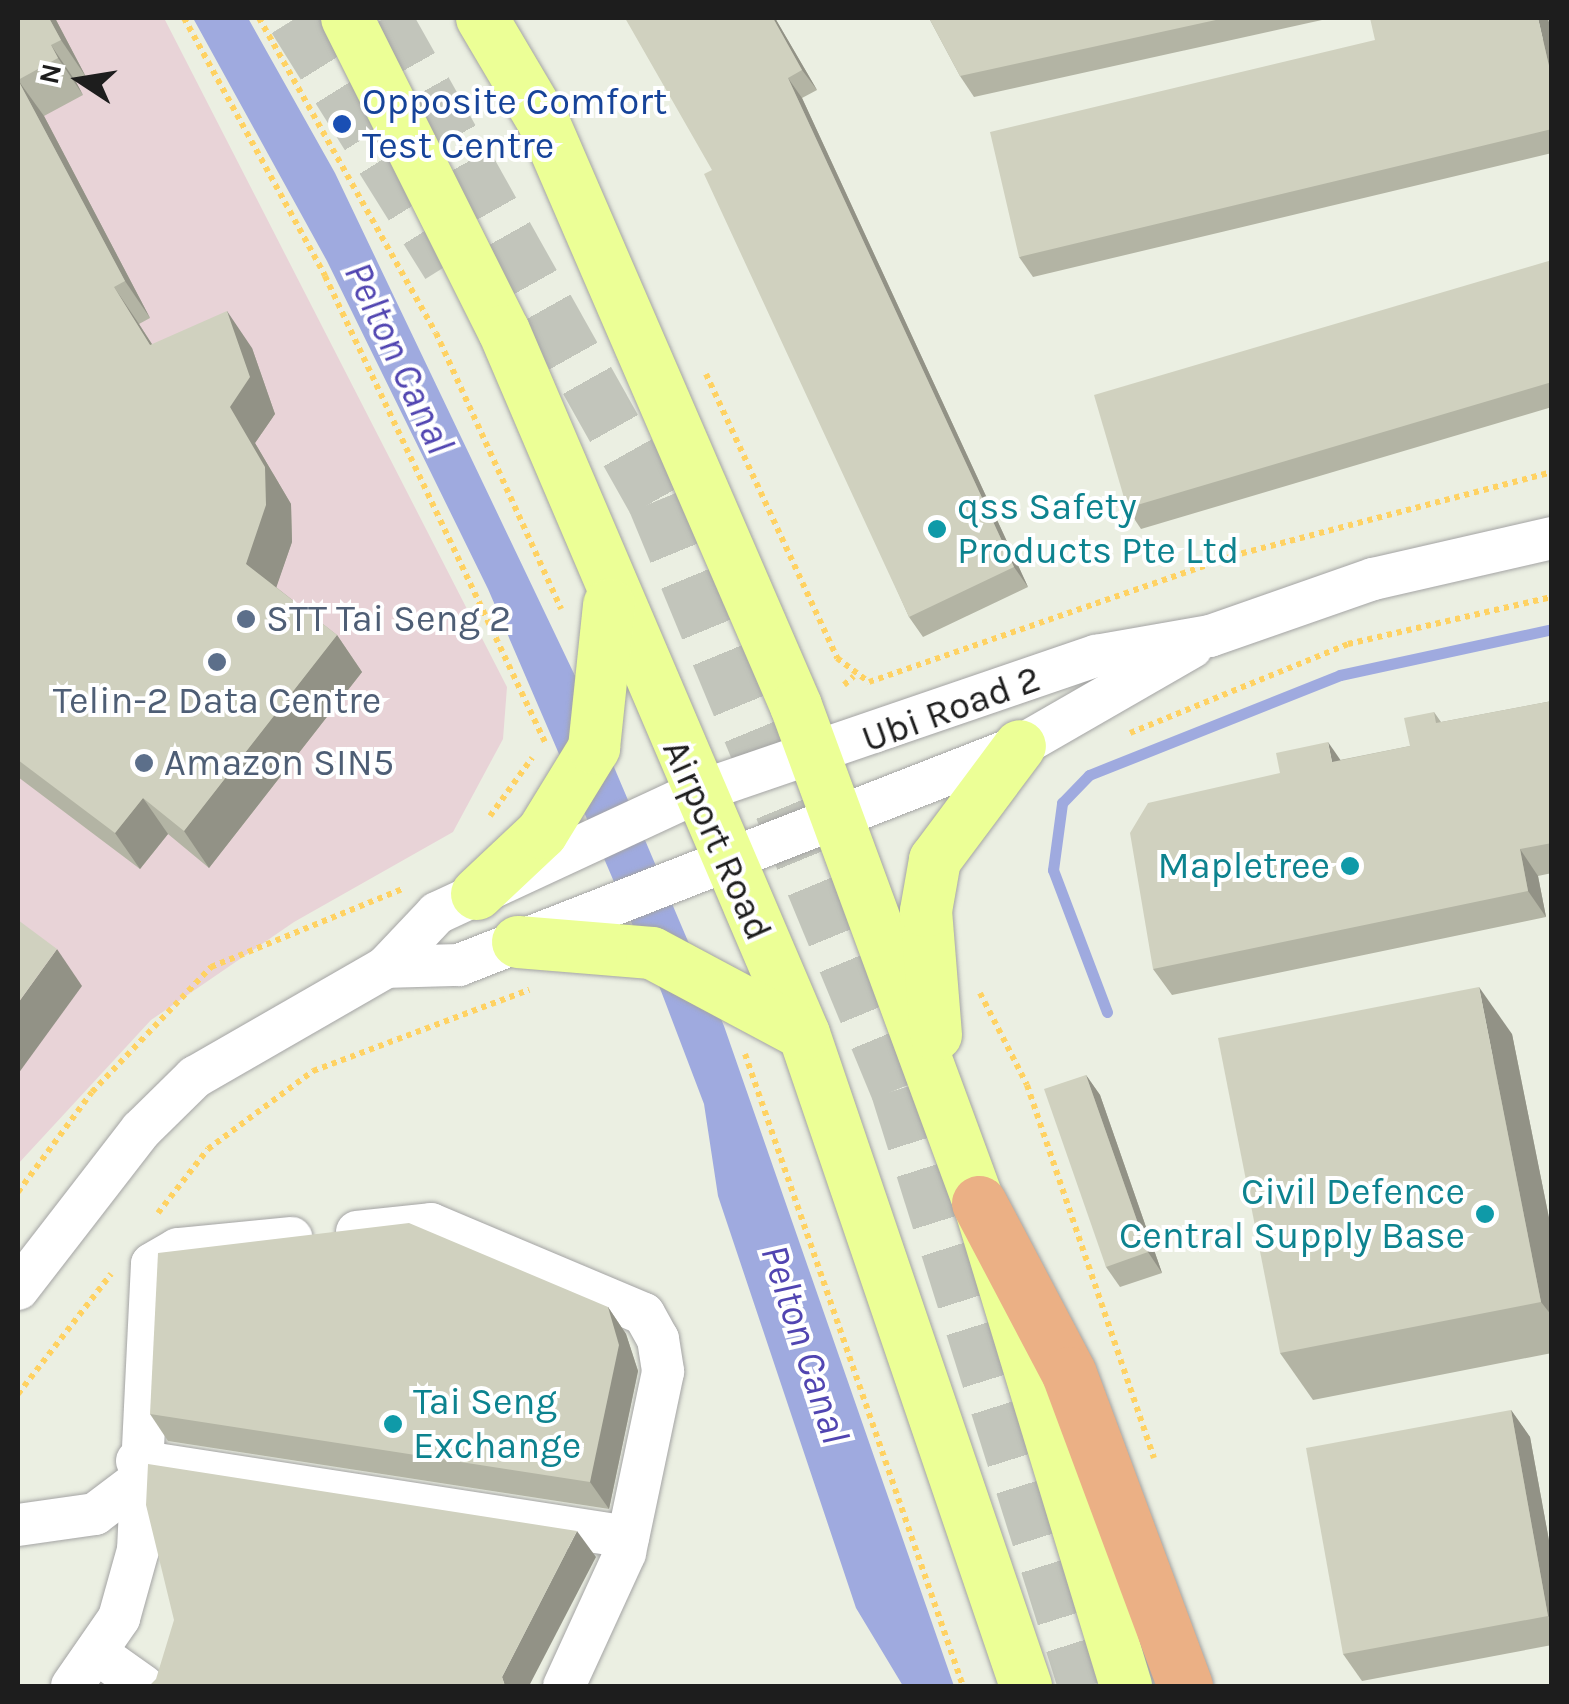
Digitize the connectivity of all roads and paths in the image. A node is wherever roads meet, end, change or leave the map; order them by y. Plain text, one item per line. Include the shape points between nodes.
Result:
1 (184, 18) edge
2 (258, 18) edge
3 (348, 18) edge
4 (482, 18) edge
5 (1552, 472) edge
6 (1552, 538) edge
7 (609, 582) junction
8 (1552, 596) edge
9 (570, 629) dead end
10 (1210, 636) junction
11 (844, 685) dead end
12 (563, 737) dead end
13 (1113, 741) dead end
14 (546, 745) junction
15 (1020, 746) junction
16 (815, 757) junction
17 (695, 793) junction
18 (837, 814) junction
19 (478, 829) dead end
20 (725, 858) junction
21 (422, 881) dead end
22 (477, 894) junction
23 (528, 964) junction
24 (386, 967) junction
25 (971, 976) dead end
26 (804, 1034) junction
27 (742, 1045) dead end
28 (939, 1094) junction
29 (18, 1192) edge
30 (980, 1203) junction
31 (149, 1226) dead end
32 (125, 1256) dead end
33 (18, 1289) edge
34 (18, 1394) edge
35 (136, 1472) junction
36 (1162, 1480) dead end
37 (18, 1525) edge
38 (628, 1536) junction
39 (101, 1656) junction
40 (72, 1686) edge
41 (144, 1686) edge
42 (564, 1686) edge
43 (963, 1686) edge
44 (1026, 1686) edge
45 (1126, 1686) edge
46 (1185, 1686) edge

1 - 14 path via 325,276
2 - 9 path via 436,333
3 - 7 main road, Airport Road via 504,331
4 - 16 main road via 544,122
5 - 11 path via 1232,556
6 - 10 street, Ubi Road 2 via 1373,579
7 - 17 main road, Airport Road
7 - 22 main road via 610,643 594,748 542,833
8 - 13 path via 1348,644
10 - 15 street, Ubi Road 2
10 - 16 street, Ubi Road 2 via 1096,656
12 - 14 path
14 - 19 path via 513,775
15 - 18 street, Ubi Road 2
15 - 28 main road via 936,860 926,911
16 - 17 street, Ubi Road 2
16 - 18 main road
17 - 20 main road, Airport Road
17 - 22 street, Ubi Road 2
18 - 20 street, Ubi Road 2
18 - 28 main road
20 - 23 street, Ubi Road 2
20 - 26 main road, Airport Road
21 - 29 path via 211,967 92,1092
22 - 24 street, Ubi Road 2 via 436,913
23 - 24 street, Ubi Road 2
23 - 26 main road via 652,953
23 - 31 path via 313,1072 208,1149
24 - 33 street via 195,1077 129,1145
25 - 36 path via 1027,1086
26 - 44 main road, Airport Road
27 - 43 path
28 - 30 main road
30 - 45 main road
30 - 46 highway via 1069,1374
32 - 34 path
35 - 37 street via 94,1514
35 - 38 street
35 - 38 street via 152,1264 178,1249 430,1224 644,1314 663,1372
35 - 39 street via 138,1550
38 - 42 street
39 - 40 street
39 - 41 street

